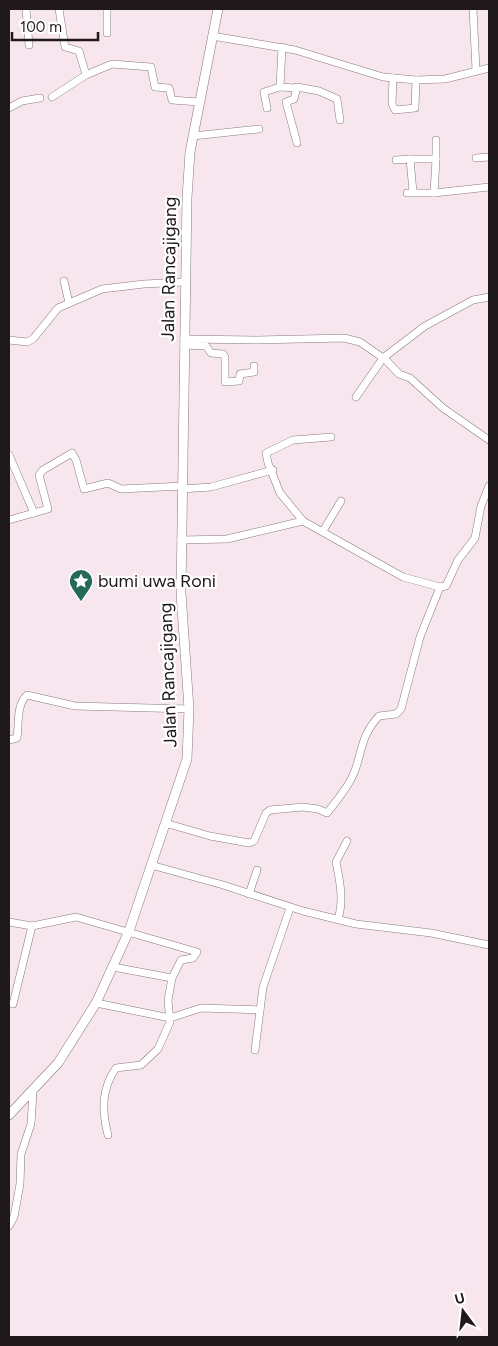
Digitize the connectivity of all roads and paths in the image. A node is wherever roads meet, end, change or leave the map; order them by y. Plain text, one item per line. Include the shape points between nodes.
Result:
1 (26, 9) edge
2 (59, 9) edge
3 (107, 9) edge
4 (218, 9) edge
5 (473, 9) edge
6 (106, 33) dead end
7 (212, 36) junction
8 (29, 45) dead end
9 (282, 47) junction
10 (489, 68) edge
11 (476, 70) junction
12 (86, 75) junction
13 (393, 78) junction
14 (416, 80) junction
15 (280, 87) junction
16 (296, 88) junction
17 (52, 97) dead end
18 (40, 98) dead end
19 (199, 102) junction
20 (9, 108) edge
21 (267, 108) dead end
22 (340, 120) dead end
23 (259, 129) dead end
24 (193, 136) junction
25 (436, 140) dead end
26 (297, 143) dead end
27 (489, 157) edge
28 (476, 158) dead end
29 (436, 159) junction
30 (396, 160) dead end
31 (410, 160) junction
32 (489, 187) edge
33 (434, 193) junction
34 (64, 280) dead end
35 (184, 282) junction
36 (489, 297) edge
37 (69, 303) junction
38 (9, 340) edge
39 (184, 342) junction
40 (384, 358) junction
41 (254, 366) dead end
42 (356, 397) dead end
43 (331, 437) dead end
44 (489, 440) edge
45 (9, 455) edge
46 (273, 470) junction
47 (489, 486) edge
48 (183, 487) junction
49 (341, 501) dead end
50 (34, 513) junction
51 (9, 520) edge
52 (303, 521) junction
53 (323, 531) junction
54 (181, 540) junction
55 (440, 587) junction
56 (188, 709) junction
57 (9, 740) edge
58 (165, 823) junction
59 (347, 841) dead end
60 (151, 865) junction
61 (257, 870) dead end
62 (249, 894) junction
63 (290, 908) junction
64 (338, 920) junction
65 (9, 922) edge
66 (32, 926) junction
67 (129, 931) junction
68 (489, 945) edge
69 (113, 967) junction
70 (172, 978) junction
71 (96, 1003) junction
72 (14, 1004) dead end
73 (260, 1010) junction
74 (170, 1018) junction
75 (255, 1050) dead end
76 (33, 1092) junction
77 (10, 1112) edge
78 (108, 1135) dead end
79 (9, 1226) edge

1 - 8 street
2 - 12 street via 66,49 79,51
3 - 6 street
4 - 7 main road, Jalan Rancajigang
5 - 11 street
7 - 9 street
7 - 19 main road, Jalan Rancajigang
9 - 13 street
9 - 15 street
10 - 11 street
11 - 14 street via 445,79
12 - 17 street
12 - 19 street via 112,64 151,67 155,86 169,88 172,100
13 - 14 street
13 - 14 street via 392,104 395,110 416,108
15 - 16 street
15 - 21 street via 264,92
16 - 22 street via 306,87 338,99
16 - 26 street via 294,99 286,102
18 - 20 street via 22,101
19 - 24 main road, Jalan Rancajigang
23 - 24 street
24 - 35 main road, Jalan Rancajigang
25 - 29 street
27 - 28 street
29 - 31 street
29 - 33 street
30 - 31 street
31 - 33 street via 410,192
32 - 33 street
34 - 37 street
35 - 37 street via 118,286
35 - 39 main road, Jalan Rancajigang
36 - 40 street via 473,300 426,326
37 - 38 street via 56,310 44,329 29,341
39 - 40 street via 344,338 360,342
39 - 41 street via 206,346 211,353 223,354 225,382 239,381 240,374 254,372
39 - 48 main road, Jalan Rancajigang
40 - 42 street
40 - 44 street via 399,374 410,378 443,408
43 - 46 street via 293,440 270,450 266,454
45 - 50 street
46 - 48 street via 211,487
46 - 52 street via 280,493
47 - 55 street via 481,506 475,538 458,560 446,586
48 - 50 street via 121,489 108,483 83,488 72,453 40,473 48,508
48 - 54 main road, Jalan Rancajigang
49 - 53 street
50 - 51 street
52 - 53 street
52 - 54 street via 224,539
53 - 55 street via 403,577
54 - 56 main road, Jalan Rancajigang via 182,637
55 - 58 street via 420,637 401,709 396,714 378,716 365,734 354,773 327,813 303,807 270,810 254,841 249,843
56 - 57 street via 76,706 27,695 18,719 17,738
56 - 58 main road, Jalan Rancajigang via 187,759
58 - 60 main road, Jalan Rancajigang
59 - 64 street via 336,862 341,886
60 - 62 street
60 - 67 main road, Jalan Rancajigang
61 - 62 street
62 - 63 street
63 - 64 street
63 - 73 street via 263,987
64 - 68 street
65 - 66 street
66 - 67 street via 73,916
66 - 72 street
67 - 69 main road, Jalan Rancajigang
67 - 70 street via 196,951 194,957 181,960
69 - 70 street
69 - 71 main road, Jalan Rancajigang
70 - 74 street via 168,1000
71 - 74 street
71 - 76 main road, Jalan Rancajigang via 69,1048
73 - 74 street via 200,1008
73 - 75 street
74 - 78 street via 158,1050 144,1063 114,1070 102,1106
76 - 77 main road, Jalan Rancajigang
76 - 79 street via 32,1122 21,1156 20,1184 14,1217

